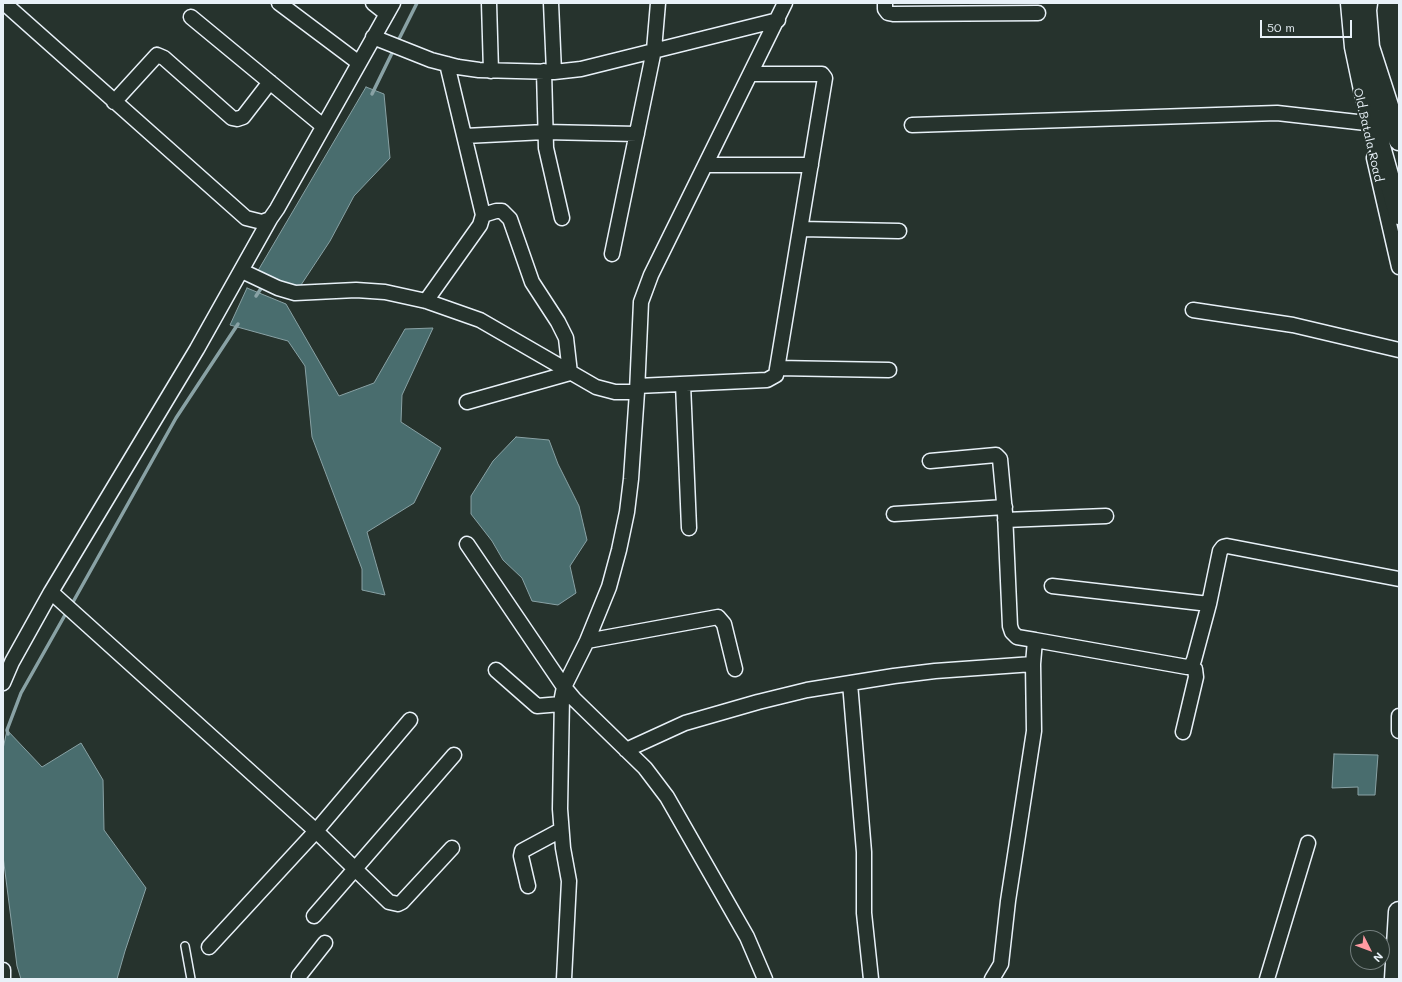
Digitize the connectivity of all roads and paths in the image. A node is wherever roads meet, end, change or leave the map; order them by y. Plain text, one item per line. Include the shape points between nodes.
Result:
1 (4, 3) edge
2 (279, 3) edge
3 (373, 3) edge
4 (489, 3) edge
5 (551, 3) edge
6 (658, 3) edge
7 (785, 3) edge
8 (885, 3) edge
9 (1343, 3) edge
10 (1351, 3) edge
11 (1367, 3) edge
12 (390, 8) edge
13 (1038, 13) dead end
14 (191, 17) dead end
15 (778, 20) junction
16 (373, 37) junction
17 (654, 50) junction
18 (358, 63) junction
19 (447, 64) junction
20 (491, 70) junction
21 (549, 72) junction
22 (751, 74) junction
23 (270, 82) junction
24 (114, 102) junction
25 (1366, 124) junction
26 (912, 125) dead end
27 (323, 126) junction
28 (545, 132) junction
29 (637, 134) junction
30 (465, 136) junction
31 (1399, 140) edge
32 (706, 165) junction
33 (811, 165) junction
34 (1399, 214) edge
35 (483, 215) junction
36 (270, 218) junction
37 (562, 218) dead end
38 (801, 229) junction
39 (899, 231) dead end
40 (612, 254) dead end
41 (1399, 267) edge
42 (242, 271) junction
43 (426, 301) junction
44 (1193, 310) dead end
45 (1399, 350) edge
46 (777, 368) junction
47 (889, 370) dead end
48 (570, 373) junction
49 (683, 384) junction
50 (637, 389) junction
51 (468, 402) dead end
52 (930, 461) dead end
53 (894, 514) dead end
54 (1005, 514) junction
55 (1106, 516) dead end
56 (689, 528) dead end
57 (467, 544) dead end
58 (1399, 579) edge
59 (1052, 586) dead end
60 (51, 592) junction
61 (1209, 604) junction
62 (1035, 640) junction
63 (587, 641) junction
64 (1033, 664) junction
65 (1190, 666) junction
66 (735, 669) dead end
67 (496, 670) dead end
68 (3, 683) edge
69 (850, 683) junction
70 (564, 687) junction
71 (561, 704) junction
72 (1399, 716) edge
73 (410, 720) dead end
74 (1399, 731) edge
75 (1183, 732) dead end
76 (626, 750) junction
77 (454, 755) dead end
78 (561, 830) junction
79 (316, 831) junction
80 (1308, 843) dead end
81 (452, 848) dead end
82 (355, 870) junction
83 (528, 886) dead end
84 (1399, 912) edge
85 (314, 916) dead end
86 (325, 943) dead end
87 (185, 946) dead end
88 (209, 947) dead end
89 (3, 970) edge
90 (3, 979) edge
91 (191, 979) edge
92 (299, 979) edge
93 (564, 979) edge
94 (765, 979) edge
95 (871, 979) edge
96 (992, 979) edge
97 (1267, 979) edge
98 (1395, 979) edge

1 - 24 street
2 - 18 street
3 - 12 street
4 - 20 street
5 - 21 street
6 - 17 street
7 - 15 street
8 - 13 street via 885,9 893,14
9 - 25 street, Old Batala Road via 1356,83
10 - 34 main road via 1364,90
11 - 31 main road via 1369,47
12 - 16 street
14 - 23 street
15 - 17 street
15 - 22 street
16 - 18 street
16 - 19 street
17 - 21 street via 581,69
17 - 29 street
18 - 27 street
19 - 20 street via 470,70
19 - 30 street
20 - 21 street
21 - 28 street
22 - 32 street
22 - 33 street via 822,74 825,78
23 - 24 street via 243,116 236,119 164,58 157,55
23 - 27 street
24 - 36 street via 246,218 262,222
25 - 26 street via 1277,113
25 - 41 street, Old Batala Road
27 - 36 street
28 - 29 street
28 - 30 street
28 - 37 street via 548,159
29 - 40 street
30 - 35 street
32 - 33 street
32 - 50 street via 645,289 640,314
33 - 38 street
35 - 43 street via 480,225
35 - 48 street via 496,211 502,212 510,219 532,282 566,338
36 - 42 street
38 - 39 street
38 - 46 street
42 - 43 street via 278,288 295,292 356,290 385,292
42 - 60 street
43 - 48 street via 480,320
44 - 45 street via 1293,325
46 - 47 street
46 - 49 street via 772,378 767,380
48 - 50 street via 605,390
48 - 51 street
49 - 50 street
49 - 56 street
50 - 63 street via 631,479 625,519 612,576
52 - 54 street via 998,456
53 - 54 street
54 - 55 street
54 - 62 street via 1010,626 1014,635
57 - 70 street
58 - 61 street via 1227,546 1220,551
59 - 61 street
60 - 68 street
60 - 79 street
61 - 65 street via 1194,660
62 - 64 street
62 - 65 street
63 - 66 street via 718,617 724,624
63 - 70 street
64 - 69 street via 936,671
64 - 96 street via 1034,731 1001,964
65 - 75 street via 1195,669 1196,677
67 - 71 street via 534,704
69 - 76 street via 765,700 685,723
69 - 95 street via 864,852 864,913
70 - 71 street
70 - 76 street
71 - 78 street
72 - 74 street
73 - 79 street
76 - 94 street via 645,768 667,797 747,937
77 - 82 street
78 - 83 street via 522,851 520,856
78 - 93 street via 569,882
79 - 82 street
79 - 88 street
80 - 97 street
81 - 82 street via 398,904 389,902
82 - 85 street
84 - 98 main road
86 - 92 street
87 - 91 lane
89 - 90 street

